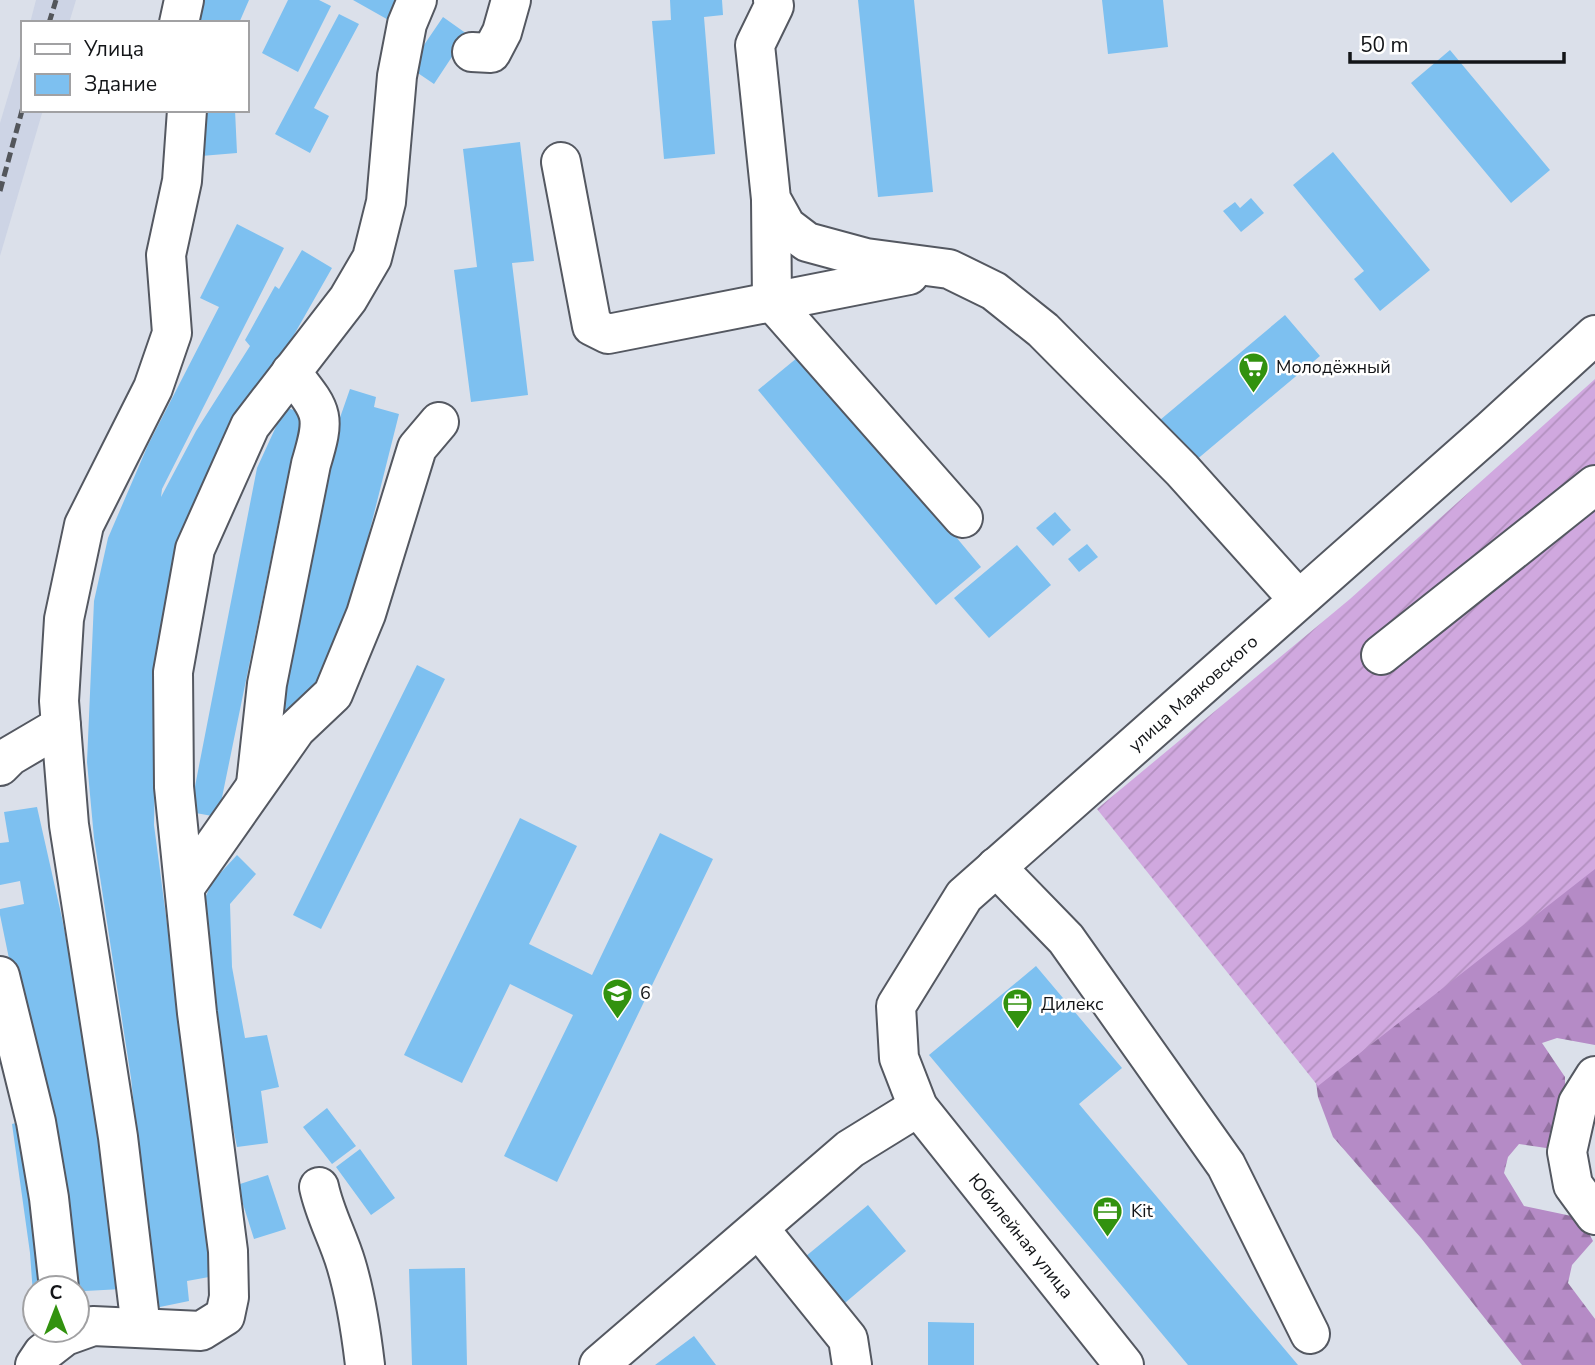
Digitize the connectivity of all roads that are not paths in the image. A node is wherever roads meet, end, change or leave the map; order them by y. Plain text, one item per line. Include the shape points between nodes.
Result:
1 (184, 0) edge
2 (417, 0) edge
3 (511, 0) edge
4 (773, 0) edge
5 (179, 21) edge
6 (472, 52) dead end
7 (187, 112) edge
8 (561, 162) dead end
9 (771, 199) junction
10 (949, 269) junction
11 (772, 301) junction
12 (1595, 335) edge
13 (291, 372) junction
14 (439, 422) dead end
15 (1595, 485) edge
16 (963, 518) dead end
17 (1298, 599) junction
18 (1381, 655) dead end
19 (61, 726) junction
20 (0, 766) edge
21 (256, 786) junction
22 (996, 867) junction
23 (185, 887) junction
24 (0, 976) edge
25 (1595, 1076) edge
26 (918, 1107) junction
27 (319, 1187) dead end
28 (1595, 1215) edge
29 (760, 1230) junction
30 (57, 1274) edge
31 (91, 1326) edge
32 (141, 1328) junction
33 (1310, 1335) dead end
34 (52, 1344) edge
35 (1111, 1358) edge
36 (35, 1365) edge
37 (365, 1365) edge
38 (599, 1365) edge
39 (852, 1365) edge

1 - 5 street
2 - 13 street via 407,24 397,76 386,202 372,258 348,299
3 - 6 street via 491,53
4 - 9 street via 755,44
7 - 19 street via 182,181 166,255 172,333 153,388 84,525 64,619
8 - 11 street via 592,326 608,334
9 - 10 street via 786,226 807,242 866,258
9 - 11 street
10 - 11 street
10 - 17 street via 994,291 1043,330 1182,470
11 - 16 street
12 - 17 street, улица Маяковского
13 - 21 street via 317,404 322,429 267,684
13 - 23 street via 250,426 195,549 173,672 174,787
14 - 21 street via 417,448 366,614 333,694 296,729
15 - 18 street
17 - 22 street, улица Маяковского
19 - 20 street
19 - 32 street via 69,825 118,1138
21 - 23 street
22 - 26 street, улица Маяковского via 964,896 896,1006 899,1058
22 - 33 street via 1066,939 1226,1165
23 - 32 street via 228,1251 229,1297 225,1316 201,1331
24 - 30 street via 36,1122
25 - 28 street via 1578,1103 1567,1152 1573,1185
26 - 29 street via 850,1149
26 - 35 street, Юбилейная улица
27 - 37 street via 345,1262
29 - 38 street
29 - 39 street via 848,1339
31 - 32 street
34 - 36 street

